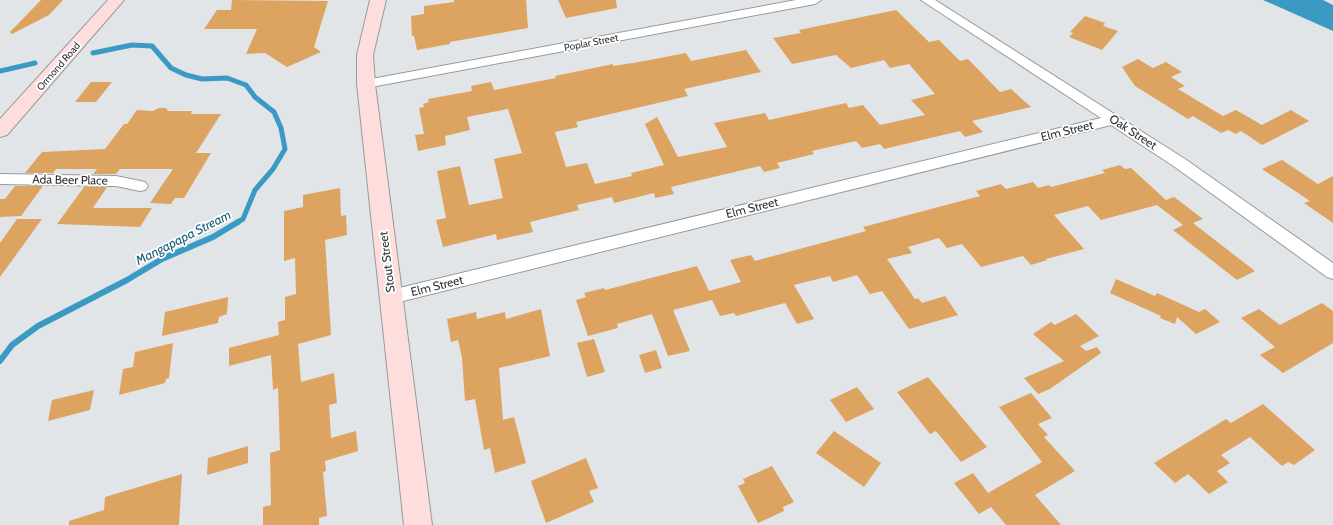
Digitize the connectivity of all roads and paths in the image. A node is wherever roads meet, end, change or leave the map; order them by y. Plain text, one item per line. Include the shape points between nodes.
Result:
1 (116, 0) edge
2 (378, 0) edge
3 (815, 0) edge
4 (927, 0) edge
5 (366, 84) junction
6 (1113, 120) junction
7 (0, 131) edge
8 (0, 179) edge
9 (140, 186) dead end
10 (1333, 272) edge
11 (391, 297) junction
12 (418, 525) edge

1 - 7 street, Ormond Road
2 - 5 street, Stout Street via 365,55
3 - 5 street, Poplar Street
4 - 6 street, Oak Street
5 - 11 street, Stout Street
6 - 10 street, Oak Street via 1180,162
6 - 11 street, Elm Street
8 - 9 street, Ada Beer Place via 116,181
11 - 12 street, Stout Street

